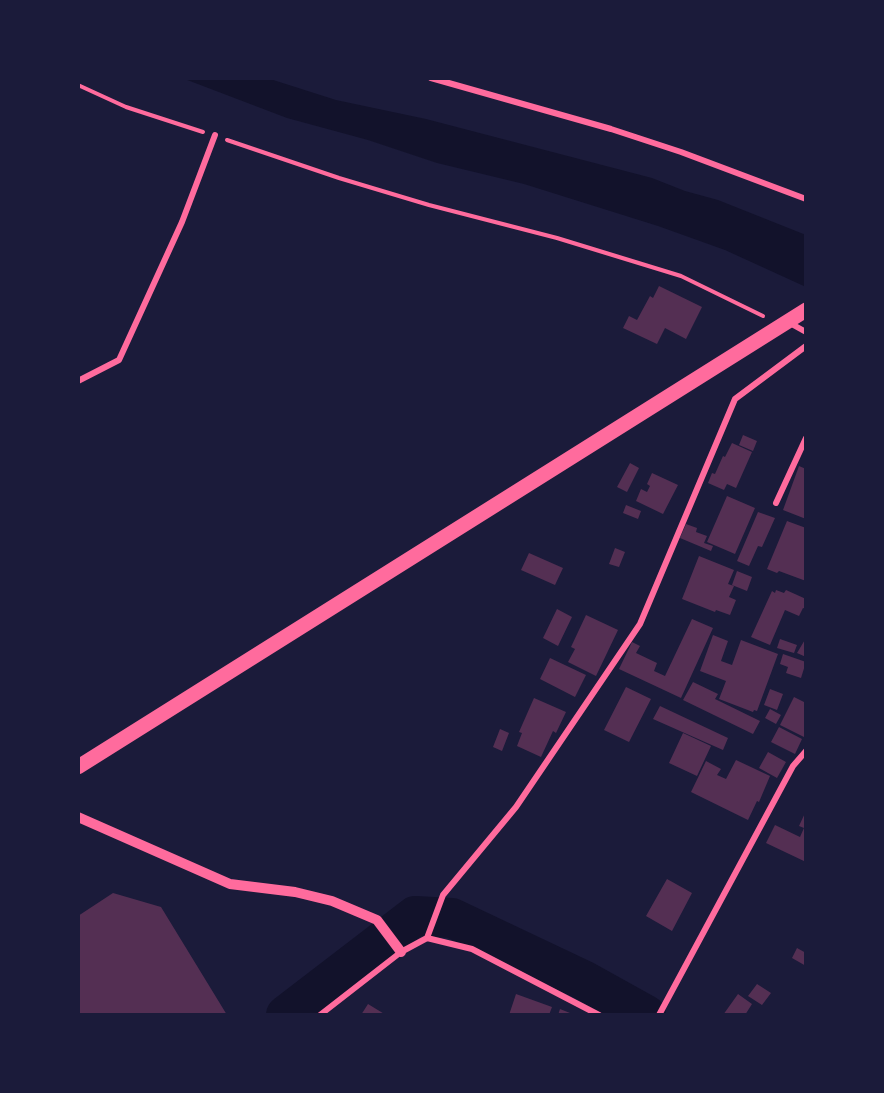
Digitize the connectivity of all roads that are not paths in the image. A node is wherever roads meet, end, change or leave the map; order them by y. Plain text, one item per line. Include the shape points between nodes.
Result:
1 (430, 78) edge
2 (215, 135) road end
3 (806, 199) edge
4 (806, 310) edge
5 (787, 322) junction
6 (806, 332) edge
7 (806, 346) edge
8 (78, 381) edge
9 (806, 438) edge
10 (776, 503) dead end
11 (806, 751) edge
12 (78, 767) edge
13 (78, 817) edge
14 (427, 938) junction
15 (401, 952) junction
16 (320, 1015) edge
17 (599, 1015) edge
18 (659, 1015) edge

1 - 3 street via 611,129
2 - 8 street via 182,222 119,360
4 - 5 main road
5 - 6 street
5 - 12 main road
7 - 14 street via 735,399 640,624 516,807 443,895
9 - 10 street
11 - 18 street via 794,766
13 - 15 street via 230,884 332,901 377,920
14 - 15 street
14 - 17 street via 472,949
15 - 16 street

